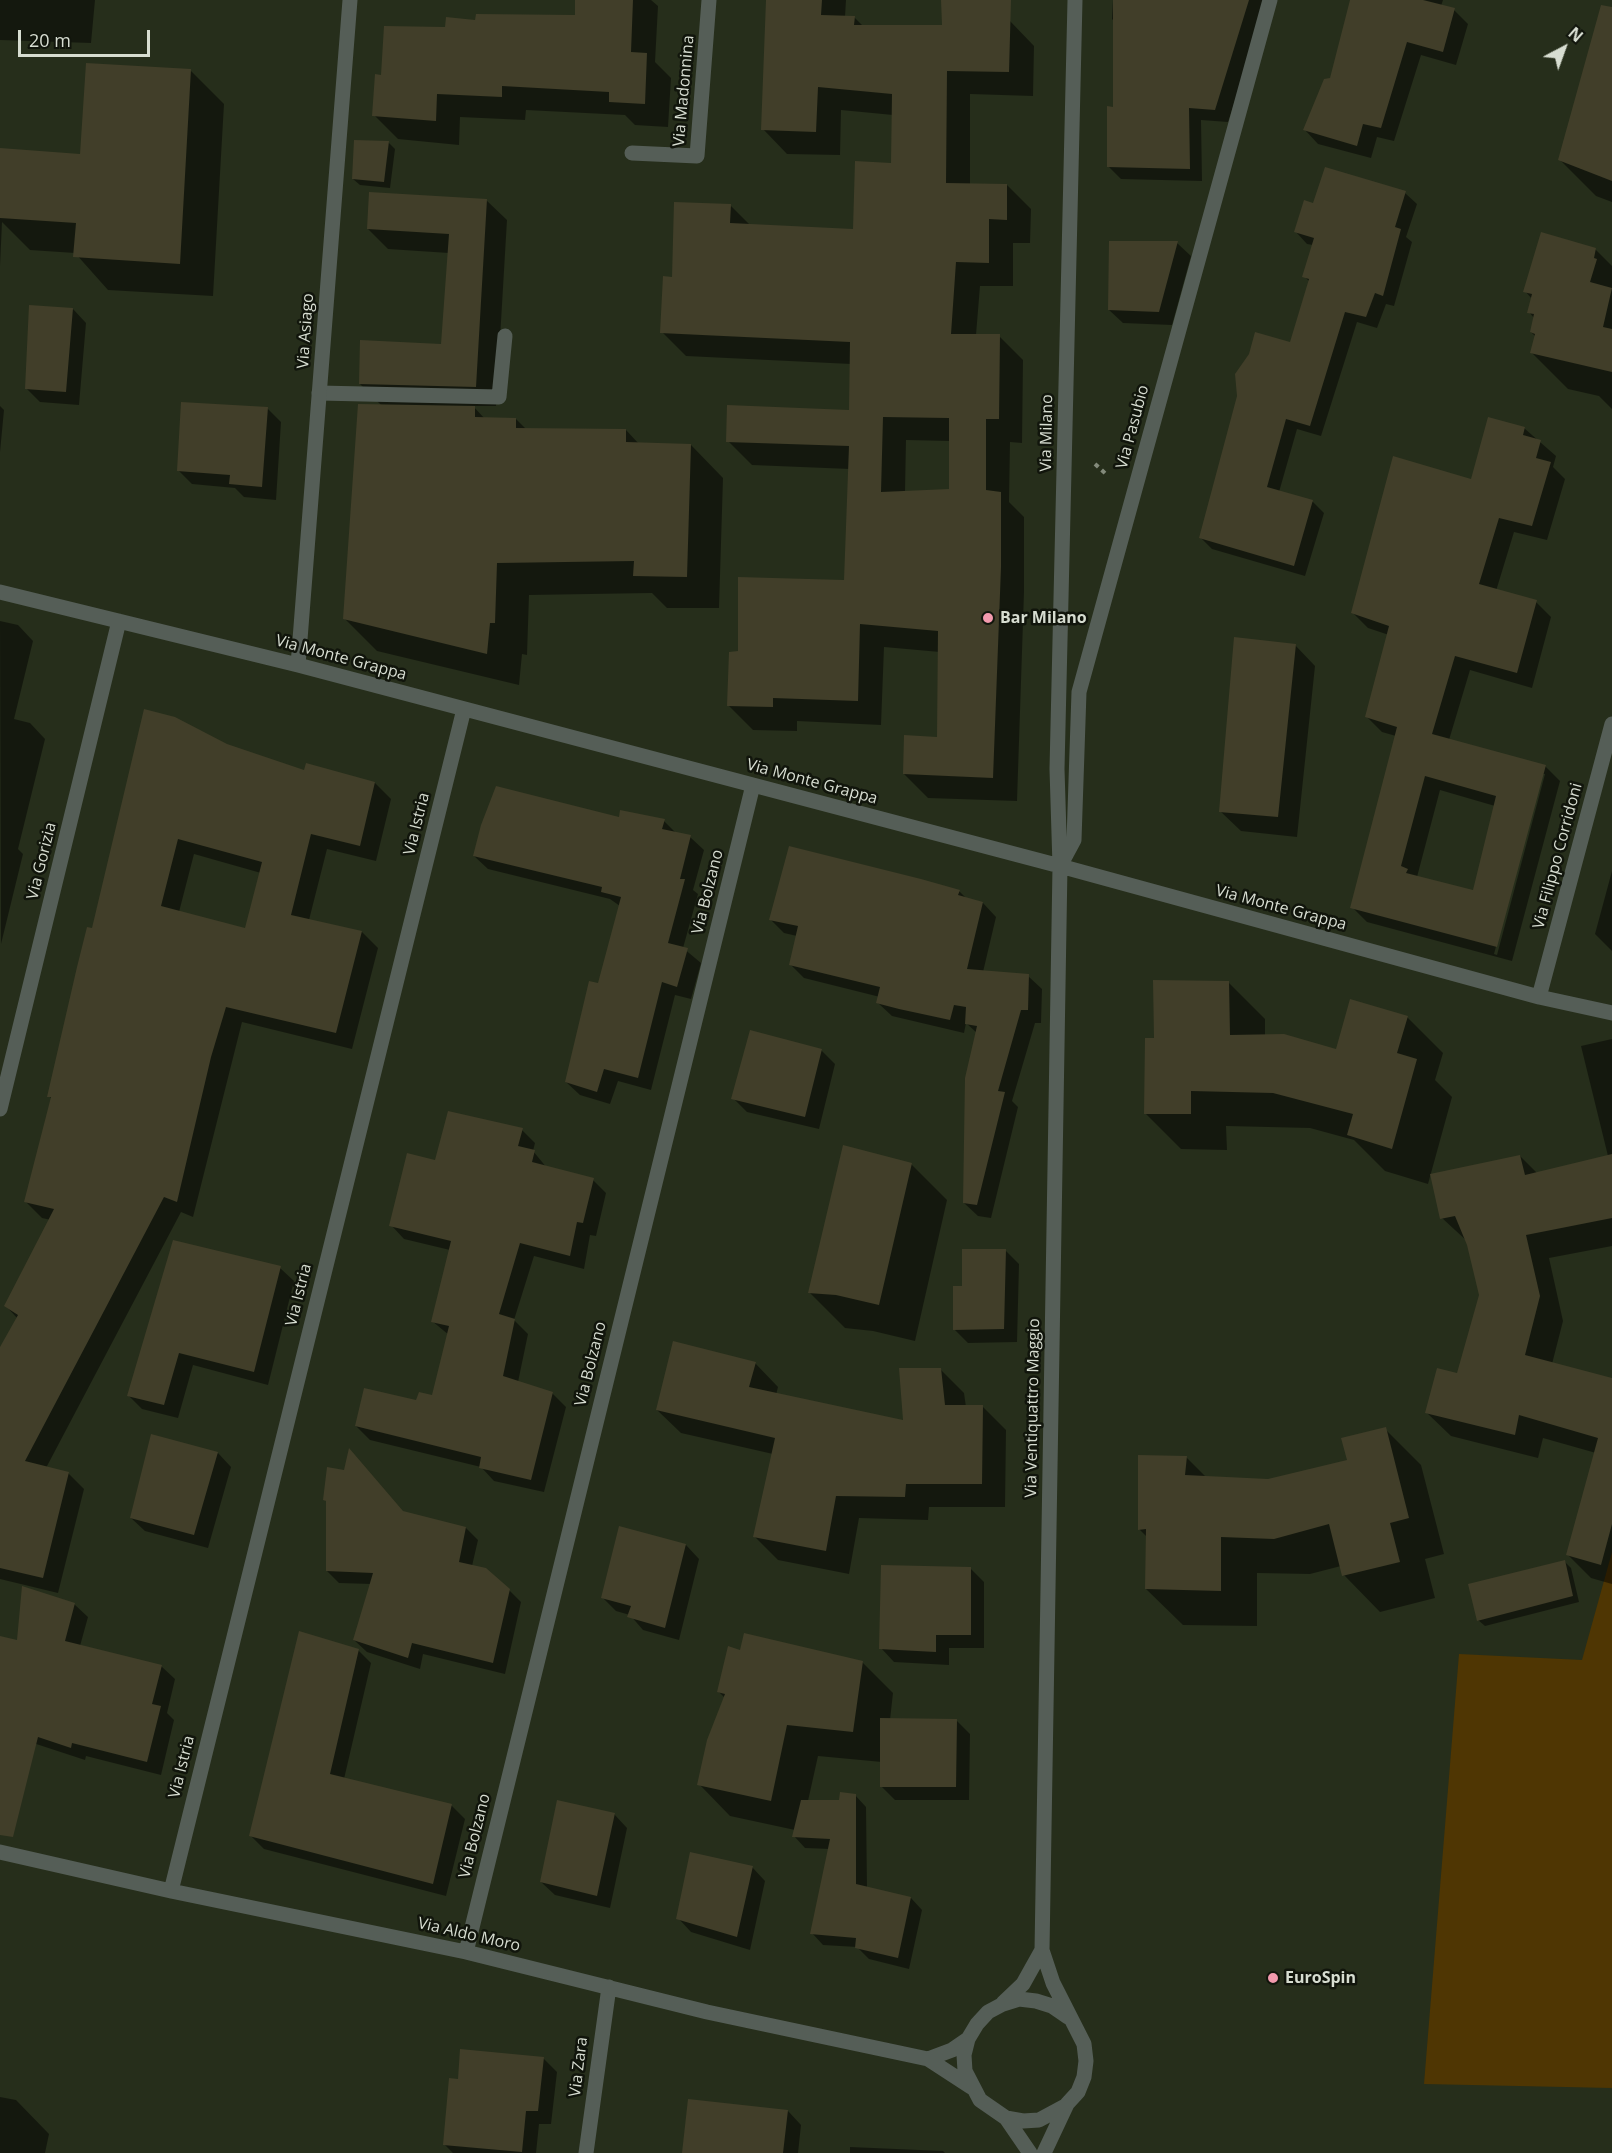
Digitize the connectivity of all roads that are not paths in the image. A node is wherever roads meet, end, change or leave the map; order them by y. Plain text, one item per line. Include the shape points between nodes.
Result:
1 (350, 0) edge
2 (709, 0) edge
3 (1075, 0) edge
4 (1270, 0) edge
5 (632, 153) dead end
6 (505, 336) dead end
7 (319, 393) junction
8 (0, 592) edge
9 (119, 621) junction
10 (298, 665) junction
11 (464, 709) junction
12 (1612, 724) edge
13 (753, 785) junction
14 (1060, 866) junction
15 (1539, 997) junction
16 (1612, 1013) edge
17 (0, 1109) edge
18 (0, 1852) edge
19 (171, 1891) junction
20 (1042, 1950) junction
21 (466, 1952) junction
22 (609, 1987) junction
23 (1003, 2004) junction
24 (1077, 2028) junction
25 (968, 2039) junction
26 (928, 2058) junction
27 (971, 2087) junction
28 (1067, 2104) junction
29 (1006, 2118) junction
30 (586, 2153) edge
31 (1030, 2153) edge
32 (1044, 2153) edge

1 - 7 street, Via Asiago
2 - 5 street, Via Madonnina via 697,156
3 - 14 street, Via Milano via 1058,769
4 - 14 street, Via Pasubio via 1079,692 1074,840
6 - 7 street via 499,397
7 - 10 street, Via Asiago
8 - 9 street, Via Monte Grappa
9 - 10 street, Via Monte Grappa
9 - 17 street, Via Gorizia
10 - 11 street, Via Monte Grappa
11 - 13 street, Via Monte Grappa
11 - 19 street, Via Istria
12 - 15 street, Via Filippo Corridoni
13 - 14 street, Via Monte Grappa
13 - 21 street, Via Bolzano
14 - 15 street, Via Monte Grappa
14 - 20 street, Via Ventiquattro Maggio
15 - 16 street, Via Monte Grappa
18 - 19 street, Via Aldo Moro
19 - 21 street, Via Aldo Moro
20 - 23 street, Via Ventiquattro Maggio via 1023,1984
20 - 24 street, Via Ventiquattro Maggio via 1053,1983
21 - 22 street, Via Aldo Moro
22 - 26 street, Via Aldo Moro via 707,2012
22 - 30 street, Via Zara
23 - 24 street via 1019,2000 1052,2006
23 - 25 street, Via Ventiquattro Maggio via 988,2012
24 - 28 street, Via Ventiquattro Maggio via 1084,2044 1084,2077
25 - 26 street via 952,2050
25 - 27 street, Via Ventiquattro Maggio via 964,2055
26 - 27 street, Via Aldo Moro
27 - 29 street via 980,2100
28 - 29 street, Via Ventiquattro Maggio via 1039,2120
28 - 32 street, Via Ventiquattro Maggio
29 - 31 street

